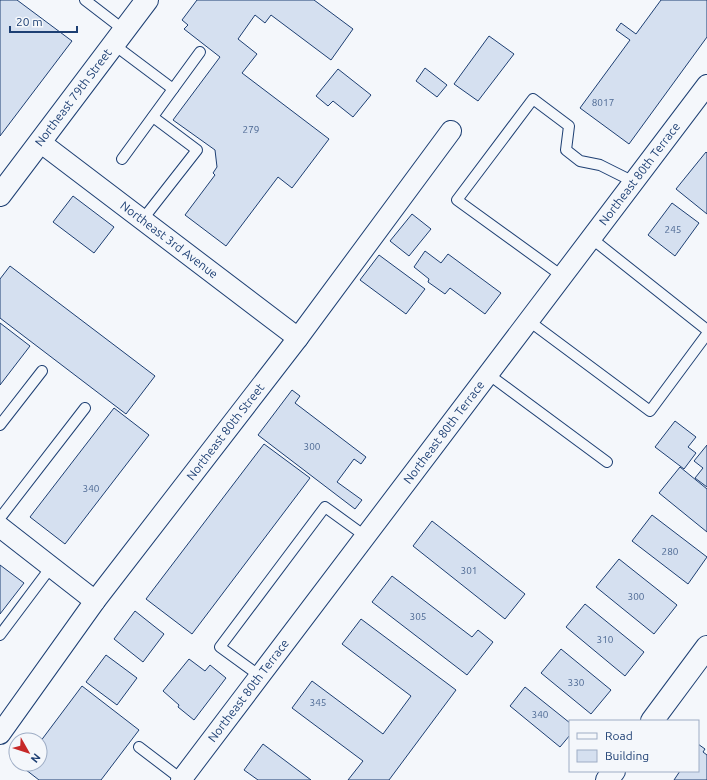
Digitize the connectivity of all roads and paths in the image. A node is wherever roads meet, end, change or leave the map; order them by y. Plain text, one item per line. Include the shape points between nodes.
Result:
1 (85, 0) edge
2 (146, 0) edge
3 (119, 37) junction
4 (200, 52) dead end
5 (707, 85) edge
6 (173, 89) junction
7 (153, 117) junction
8 (451, 131) dead end
9 (40, 142) junction
10 (122, 159) dead end
11 (634, 182) junction
12 (0, 195) edge
13 (143, 219) junction
14 (591, 238) junction
15 (562, 276) junction
16 (529, 321) junction
17 (707, 330) edge
18 (707, 334) edge
19 (298, 338) junction
20 (42, 371) dead end
21 (488, 374) junction
22 (85, 408) dead end
23 (0, 425) edge
24 (607, 462) dead end
25 (0, 518) edge
26 (0, 527) edge
27 (365, 536) junction
28 (52, 567) junction
29 (95, 601) junction
30 (0, 635) edge
31 (707, 647) edge
32 (260, 676) junction
33 (653, 720) edge
34 (0, 734) edge
35 (139, 747) dead end
36 (613, 772) edge
37 (187, 777) edge
38 (607, 780) edge

1 - 3 lane
2 - 3 main road, Northeast 79th Street
3 - 6 lane
3 - 9 main road, Northeast 79th Street
4 - 6 lane
5 - 11 street, Northeast 80th Terrace
6 - 7 lane
7 - 10 lane
7 - 13 lane via 197,150
8 - 19 street, Northeast 80th Street
9 - 12 main road, Northeast 79th Street
9 - 13 street, Northeast 3rd Avenue
11 - 14 street, Northeast 80th Terrace
11 - 15 lane via 600,165 580,161 570,154 566,150 569,126 533,99 458,200
13 - 19 street, Northeast 3rd Avenue
14 - 15 street, Northeast 80th Terrace
14 - 17 lane
15 - 16 street, Northeast 80th Terrace
16 - 18 lane via 650,411
16 - 21 street, Northeast 80th Terrace
19 - 29 street, Northeast 80th Street
20 - 23 lane
21 - 24 lane
21 - 27 street, Northeast 80th Terrace
22 - 25 lane
26 - 28 street
27 - 32 street, Northeast 80th Terrace
27 - 32 lane via 325,507 220,647
28 - 29 street
28 - 30 lane
29 - 34 street, Northeast 80th Street
31 - 33 main road
32 - 37 street, Northeast 80th Terrace
35 - 37 lane
36 - 38 main road

